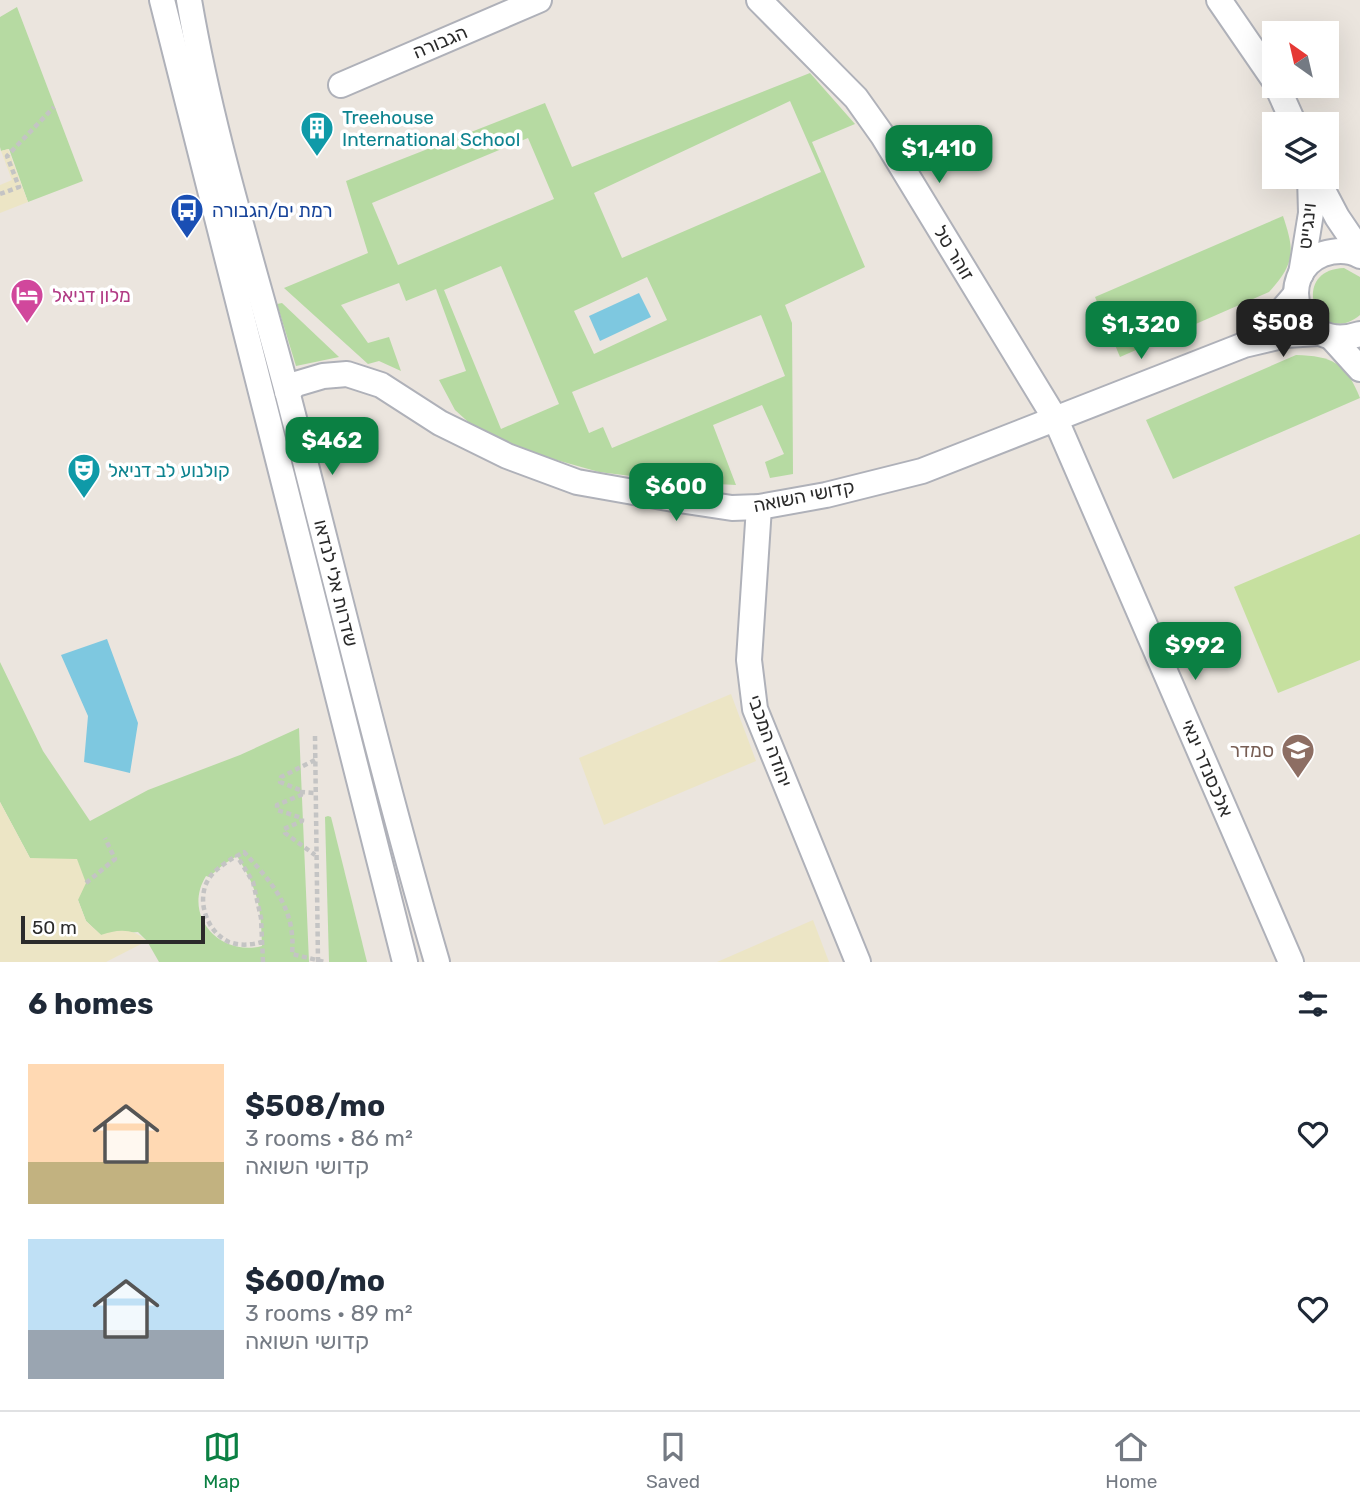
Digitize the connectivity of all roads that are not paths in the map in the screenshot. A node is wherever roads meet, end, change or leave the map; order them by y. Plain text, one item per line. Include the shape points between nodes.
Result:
1 (162, 0) edge
2 (189, 0) edge
3 (539, 0) edge
4 (758, 0) edge
5 (1219, 0) edge
6 (1262, 63) edge
7 (341, 85) dead end
8 (1310, 189) edge
9 (1323, 189) edge
10 (1360, 253) edge
11 (1299, 284) junction
12 (1360, 334) edge
13 (1325, 335) junction
14 (1244, 345) junction
15 (1360, 369) edge
16 (287, 392) junction
17 (1056, 420) junction
18 (759, 508) junction
19 (405, 962) edge
20 (437, 962) edge
21 (858, 962) edge
22 (1291, 962) edge

1 - 19 street, שדרות אלי לנדאו
2 - 16 street, שדרות אלי לנדאו via 217,139
3 - 7 street, הגבורה
4 - 17 street, זוהר טל via 856,98 883,136
5 - 6 street
8 - 11 street, וינגייט via 1311,213
9 - 10 street, וינגייט
10 - 11 street, קדושי השואה via 1318,256 1308,264
11 - 13 street via 1302,316
11 - 14 street, קדושי השואה via 1271,323
12 - 13 street, קדושי השואה via 1346,338
13 - 14 street, קדושי השואה via 1286,335
13 - 15 street
14 - 17 street, קדושי השואה
16 - 18 street, קדושי השואה via 296,384 323,376 348,374 382,386 440,423 507,456 577,482 732,508
16 - 20 street, שדרות אלי לנדאו
17 - 18 street, קדושי השואה via 922,471
17 - 22 street, אלכסנדר ינאי
18 - 21 street, יהודה המכבי via 749,660 755,709

